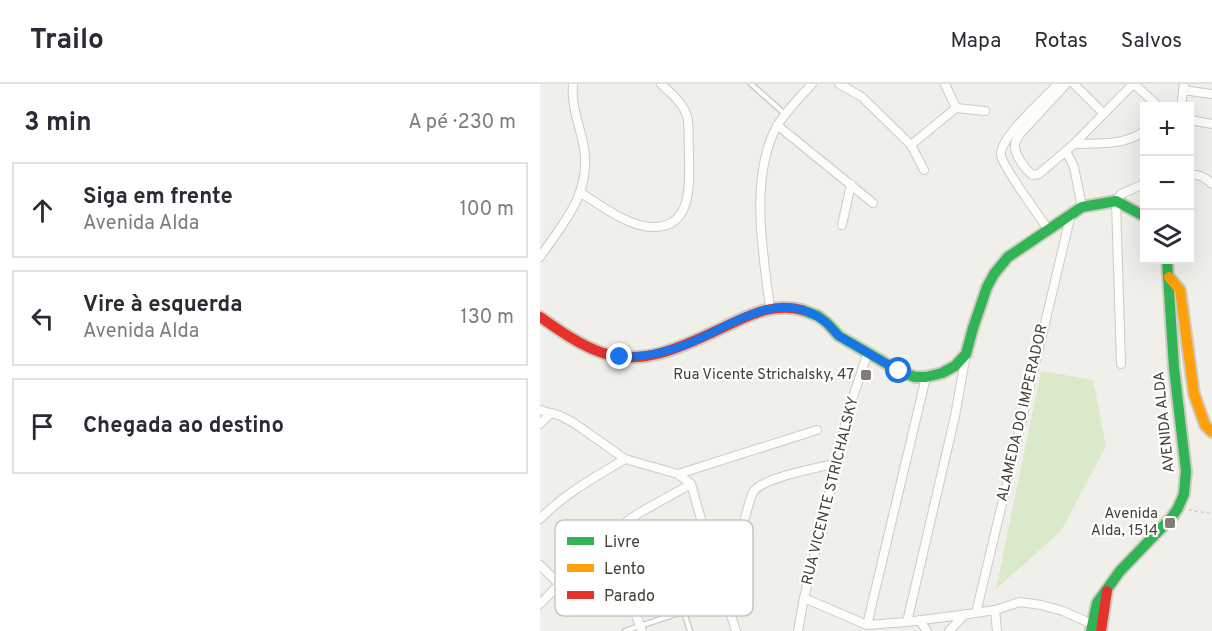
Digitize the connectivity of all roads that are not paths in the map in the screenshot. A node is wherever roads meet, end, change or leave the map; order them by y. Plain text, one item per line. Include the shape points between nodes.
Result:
1 (573, 84) edge
2 (661, 84) edge
3 (751, 84) edge
4 (812, 84) edge
5 (839, 84) edge
6 (945, 84) edge
7 (1058, 84) edge
8 (1066, 84) edge
9 (1074, 84) edge
10 (1133, 84) edge
11 (1184, 87) edge
12 (1212, 94) edge
13 (1153, 102) edge
14 (1182, 102) edge
15 (956, 108) junction
16 (985, 111) dead end
17 (1103, 113) junction
18 (785, 114) junction
19 (1194, 121) edge
20 (1212, 124) edge
21 (777, 125) junction
22 (1140, 134) edge
23 (1074, 144) junction
24 (911, 145) junction
25 (1066, 151) junction
26 (924, 170) dead end
27 (1194, 174) edge
28 (851, 184) junction
29 (1212, 184) edge
30 (1140, 186) edge
31 (581, 193) junction
32 (1116, 201) junction
33 (873, 203) dead end
34 (1082, 207) junction
35 (1071, 214) junction
36 (1140, 214) edge
37 (842, 225) dead end
38 (1048, 229) junction
39 (540, 257) edge
40 (1167, 264) edge
41 (1169, 277) junction
42 (770, 308) junction
43 (540, 317) edge
44 (868, 352) junction
45 (966, 354) junction
46 (1121, 364) dead end
47 (926, 377) junction
48 (540, 410) edge
49 (551, 413) junction
50 (540, 424) edge
51 (817, 430) dead end
52 (1212, 432) edge
53 (625, 459) junction
54 (837, 463) junction
55 (678, 474) junction
56 (691, 484) junction
57 (540, 519) edge
58 (629, 520) edge
59 (702, 520) edge
60 (744, 520) edge
61 (540, 565) edge
62 (555, 580) edge
63 (555, 588) edge
64 (804, 598) junction
65 (540, 604) edge
66 (995, 610) junction
67 (976, 613) junction
68 (965, 614) junction
69 (672, 616) edge
70 (685, 616) edge
71 (731, 616) edge
72 (919, 620) junction
73 (907, 622) junction
74 (867, 625) junction
75 (641, 628) edge
76 (1098, 629) edge
77 (625, 631) edge
78 (690, 631) edge
79 (736, 631) edge
80 (798, 631) edge
81 (927, 631) edge
82 (949, 631) edge
83 (997, 631) edge

1 - 31 street via 573,108 584,149
2 - 31 street via 675,96 687,117 689,186 687,203 678,217 666,226 649,228 630,222
3 - 18 lane
4 - 18 street
5 - 24 street via 862,97
6 - 15 street
7 - 38 street via 1014,129 1000,157
8 - 25 street via 1015,144 1033,175
9 - 17 street
10 - 13 street
10 - 17 street
11 - 12 street
11 - 14 street
15 - 16 street
15 - 24 street
17 - 23 street
18 - 21 street
19 - 20 street
21 - 28 street
21 - 42 street via 764,164 760,210
22 - 23 street via 1120,141
23 - 25 street
24 - 26 street
25 - 34 street via 1074,167
27 - 29 street
28 - 33 street
28 - 37 street
30 - 32 street via 1121,194
31 - 39 street
32 - 34 street
32 - 36 street
32 - 46 street
34 - 35 street
35 - 38 street
35 - 67 street, ALAMEDA DO IMPERADOR
38 - 45 street via 1008,257 994,274 982,299
40 - 41 street, AVENIDA ALDA
41 - 52 street via 1180,290 1194,393 1205,425
41 - 76 street, AVENIDA ALDA via 1186,471 1184,494 1172,517 1120,571 1097,603
42 - 43 street via 683,346 630,358 601,353
42 - 44 street via 794,308 813,315
44 - 47 street via 899,371
44 - 54 street, RUA VICENTE STRICHALSKY via 847,414
45 - 47 street via 955,366
45 - 73 street
47 - 74 street
48 - 49 street
49 - 50 street
49 - 53 street via 574,423
51 - 55 street
53 - 55 street
53 - 57 street via 581,486
54 - 60 street via 762,484 754,490
54 - 64 street, RUA VICENTE STRICHALSKY
55 - 56 street
56 - 58 street
56 - 59 street
61 - 62 street
63 - 65 street
64 - 74 street
64 - 80 street, RUA VICENTE STRICHALSKY
66 - 67 street
66 - 76 street via 1020,602 1041,604
66 - 83 street
67 - 68 street
68 - 72 street
68 - 82 street
69 - 75 lane
70 - 78 lane
71 - 79 street
72 - 73 street
72 - 81 street
73 - 74 street
75 - 77 lane

